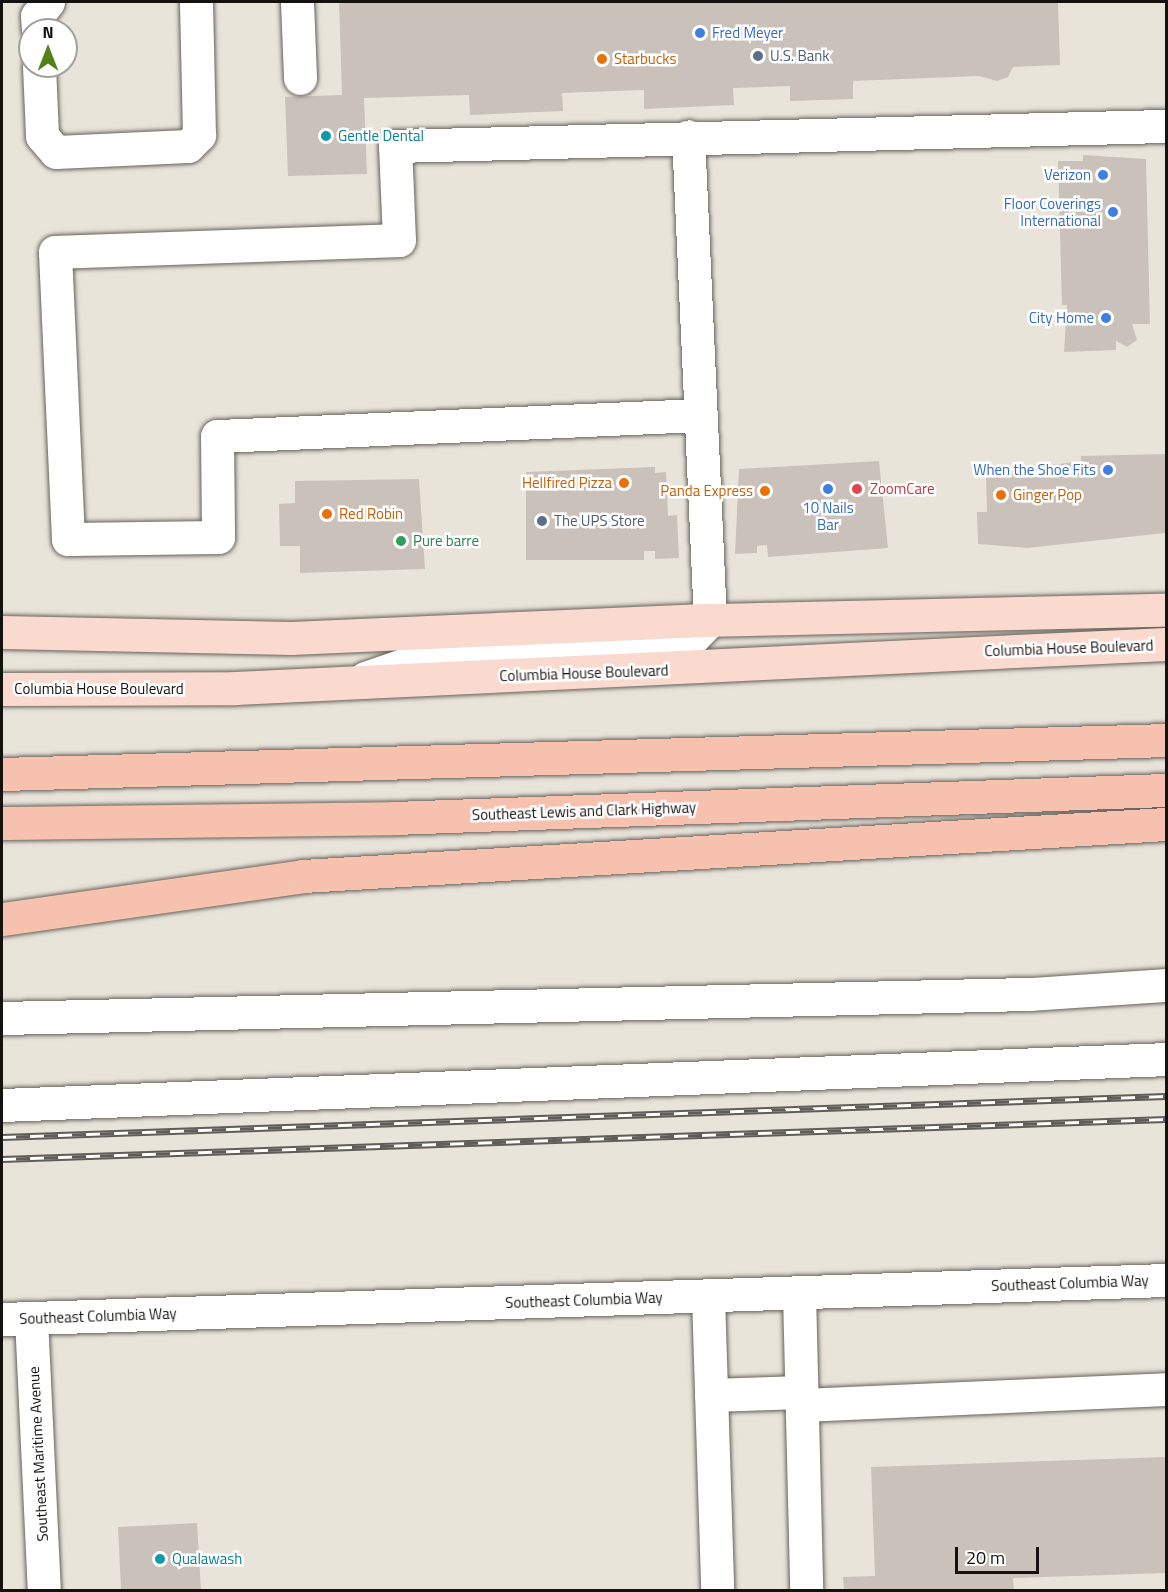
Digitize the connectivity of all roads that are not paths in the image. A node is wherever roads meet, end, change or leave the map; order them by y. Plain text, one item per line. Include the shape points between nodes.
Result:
1 (48, 2) edge
2 (196, 2) edge
3 (297, 2) edge
4 (37, 18) edge
5 (40, 78) edge
6 (300, 78) dead end
7 (1167, 126) edge
8 (688, 137) junction
9 (700, 415) junction
10 (1167, 610) edge
11 (710, 620) junction
12 (2, 632) edge
13 (1167, 644) edge
14 (355, 681) junction
15 (2, 689) edge
16 (1167, 740) edge
17 (2, 774) edge
18 (1167, 790) edge
19 (2, 823) edge
20 (1167, 824) edge
21 (2, 919) edge
22 (1167, 986) edge
23 (2, 1018) edge
24 (1167, 1059) edge
25 (2, 1105) edge
26 (1167, 1280) edge
27 (799, 1293) junction
28 (708, 1296) junction
29 (16, 1319) edge
30 (1167, 1389) edge
31 (711, 1395) junction
32 (801, 1398) junction
33 (44, 1590) edge
34 (717, 1590) edge
35 (806, 1590) edge

1 - 4 street
2 - 5 street via 200,135 188,146 56,152 42,136
3 - 6 street
7 - 8 street
8 - 9 street
8 - 9 street via 395,146 399,240 55,252 68,539 218,537 218,436
9 - 11 street
10 - 11 main road
11 - 12 main road via 291,638
11 - 14 street via 686,645 666,649 420,659
13 - 14 main road, Columbia House Boulevard
14 - 15 main road, Columbia House Boulevard
16 - 17 highway
18 - 19 highway, Southeast Lewis and Clark Highway via 394,818
20 - 21 highway via 303,876
22 - 23 street via 1030,994
24 - 25 street
26 - 27 street, Southeast Columbia Way
27 - 28 street, Southeast Columbia Way
27 - 32 street
28 - 29 street, Southeast Columbia Way
28 - 31 street
29 - 33 street, Southeast Maritime Avenue
30 - 32 street
31 - 32 street
31 - 34 street
32 - 35 street

